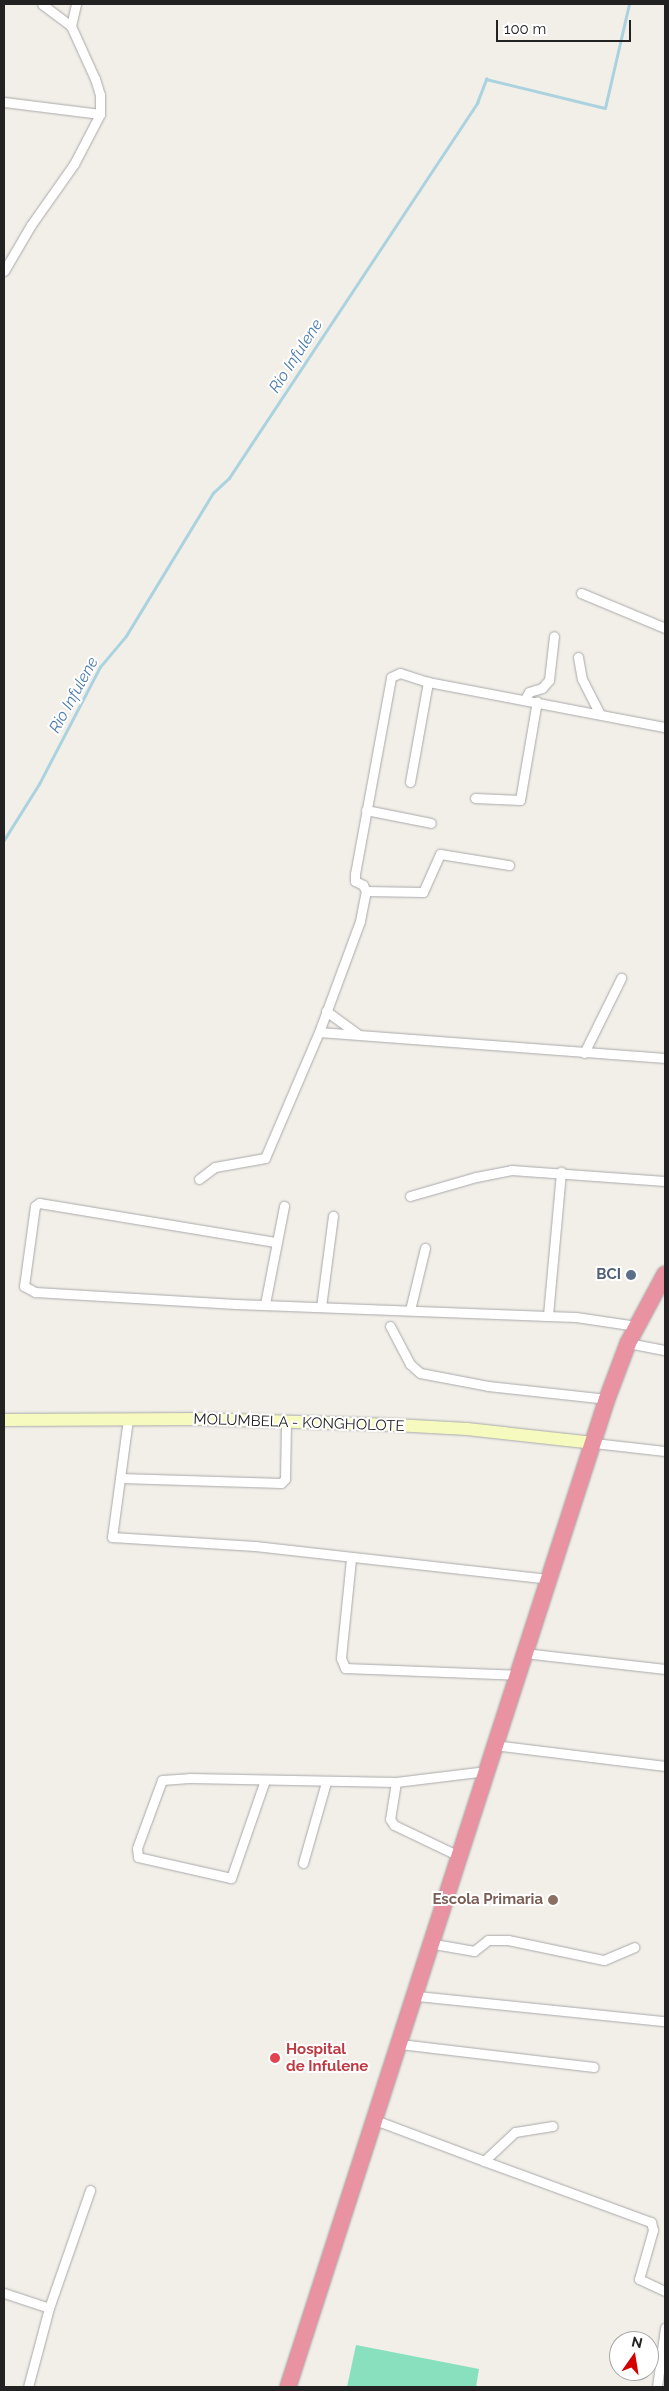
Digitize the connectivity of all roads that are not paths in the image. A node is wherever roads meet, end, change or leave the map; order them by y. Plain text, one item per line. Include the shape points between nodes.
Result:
1 (42, 4) edge
2 (76, 4) edge
3 (71, 26) junction
4 (4, 102) edge
5 (100, 114) junction
6 (4, 271) edge
7 (581, 592) dead end
8 (665, 628) edge
9 (554, 636) dead end
10 (578, 657) dead end
11 (428, 682) junction
12 (525, 699) junction
13 (537, 701) junction
14 (599, 712) junction
15 (665, 727) edge
16 (410, 782) dead end
17 (475, 798) dead end
18 (366, 810) junction
19 (431, 823) dead end
20 (510, 865) dead end
21 (366, 891) junction
22 (621, 978) dead end
23 (326, 1011) junction
24 (319, 1032) junction
25 (358, 1035) junction
26 (584, 1053) junction
27 (665, 1058) edge
28 (561, 1172) junction
29 (200, 1179) dead end
30 (665, 1180) edge
31 (410, 1196) dead end
32 (284, 1206) dead end
33 (333, 1216) dead end
34 (275, 1242) junction
35 (425, 1248) dead end
36 (665, 1274) edge
37 (265, 1304) junction
38 (321, 1307) junction
39 (410, 1310) junction
40 (548, 1316) junction
41 (390, 1326) dead end
42 (636, 1326) junction
43 (628, 1343) junction
44 (665, 1350) edge
45 (608, 1399) junction
46 (128, 1419) junction
47 (4, 1420) edge
48 (286, 1421) junction
49 (594, 1443) junction
50 (665, 1451) edge
51 (120, 1478) junction
52 (351, 1558) junction
53 (548, 1579) junction
54 (524, 1653) junction
55 (665, 1669) edge
56 (516, 1675) junction
57 (494, 1745) junction
58 (665, 1766) edge
59 (486, 1771) junction
60 (265, 1780) junction
61 (326, 1782) junction
62 (396, 1782) junction
63 (459, 1856) junction
64 (303, 1862) dead end
65 (434, 1944) junction
66 (634, 1947) dead end
67 (417, 1996) junction
68 (665, 2021) edge
69 (400, 2044) junction
70 (594, 2067) dead end
71 (375, 2120) junction
72 (553, 2126) dead end
73 (484, 2161) junction
74 (90, 2190) dead end
75 (665, 2291) edge
76 (4, 2293) edge
77 (50, 2308) junction
78 (665, 2328) edge
79 (28, 2387) edge
80 (288, 2387) edge
81 (657, 2387) edge

1 - 3 street
2 - 3 street
3 - 5 street via 95,79 100,95
4 - 5 street
5 - 6 street via 77,159
7 - 8 street
9 - 12 street via 549,680 542,688 529,692
10 - 14 street via 582,679
11 - 12 street
11 - 16 street
11 - 18 street via 400,673 391,677
12 - 13 street
13 - 14 street
13 - 17 street via 520,800
14 - 15 street
18 - 19 street
18 - 21 street via 355,881
20 - 21 street via 440,854 423,892
21 - 23 street via 360,921
22 - 26 street
23 - 24 street
23 - 25 street
24 - 25 street
24 - 29 street via 265,1158 215,1167
25 - 26 street
26 - 27 street
28 - 30 street
28 - 31 street via 512,1170 476,1176
28 - 40 street
32 - 34 street
33 - 38 street
34 - 37 street
34 - 37 street via 39,1203 35,1206 24,1286 28,1290
35 - 39 street
36 - 42 highway
37 - 38 street
38 - 39 street
39 - 40 street
40 - 42 street
41 - 45 street via 410,1364 420,1373 464,1382
42 - 43 highway
43 - 44 street
43 - 45 highway
45 - 49 highway
46 - 47 street, MOLUMBELA - KONGHOLOTE
46 - 48 street, MOLUMBELA - KONGHOLOTE
46 - 51 street
48 - 49 street, MOLUMBELA - KONGHOLOTE via 467,1429
48 - 51 street via 285,1479 281,1483
49 - 50 street
49 - 53 highway
51 - 52 street via 113,1538 255,1546
52 - 53 street
52 - 56 street via 340,1658 345,1668
53 - 54 highway
54 - 55 street
54 - 56 highway
56 - 57 highway
57 - 58 street
57 - 59 highway
59 - 62 street
59 - 63 highway
60 - 60 street via 162,1780 137,1848 138,1857 231,1878
60 - 61 street
61 - 62 street
61 - 64 street
62 - 63 street via 390,1819 394,1825
63 - 65 highway
65 - 66 street via 474,1951 488,1940 508,1940 604,1960
65 - 67 highway
67 - 68 street
67 - 69 highway
69 - 70 street
69 - 71 highway
71 - 73 street
71 - 80 highway
72 - 73 street via 515,2132
73 - 75 street via 651,2222 653,2230 639,2279
74 - 77 street
76 - 77 street
77 - 79 street
78 - 81 street

